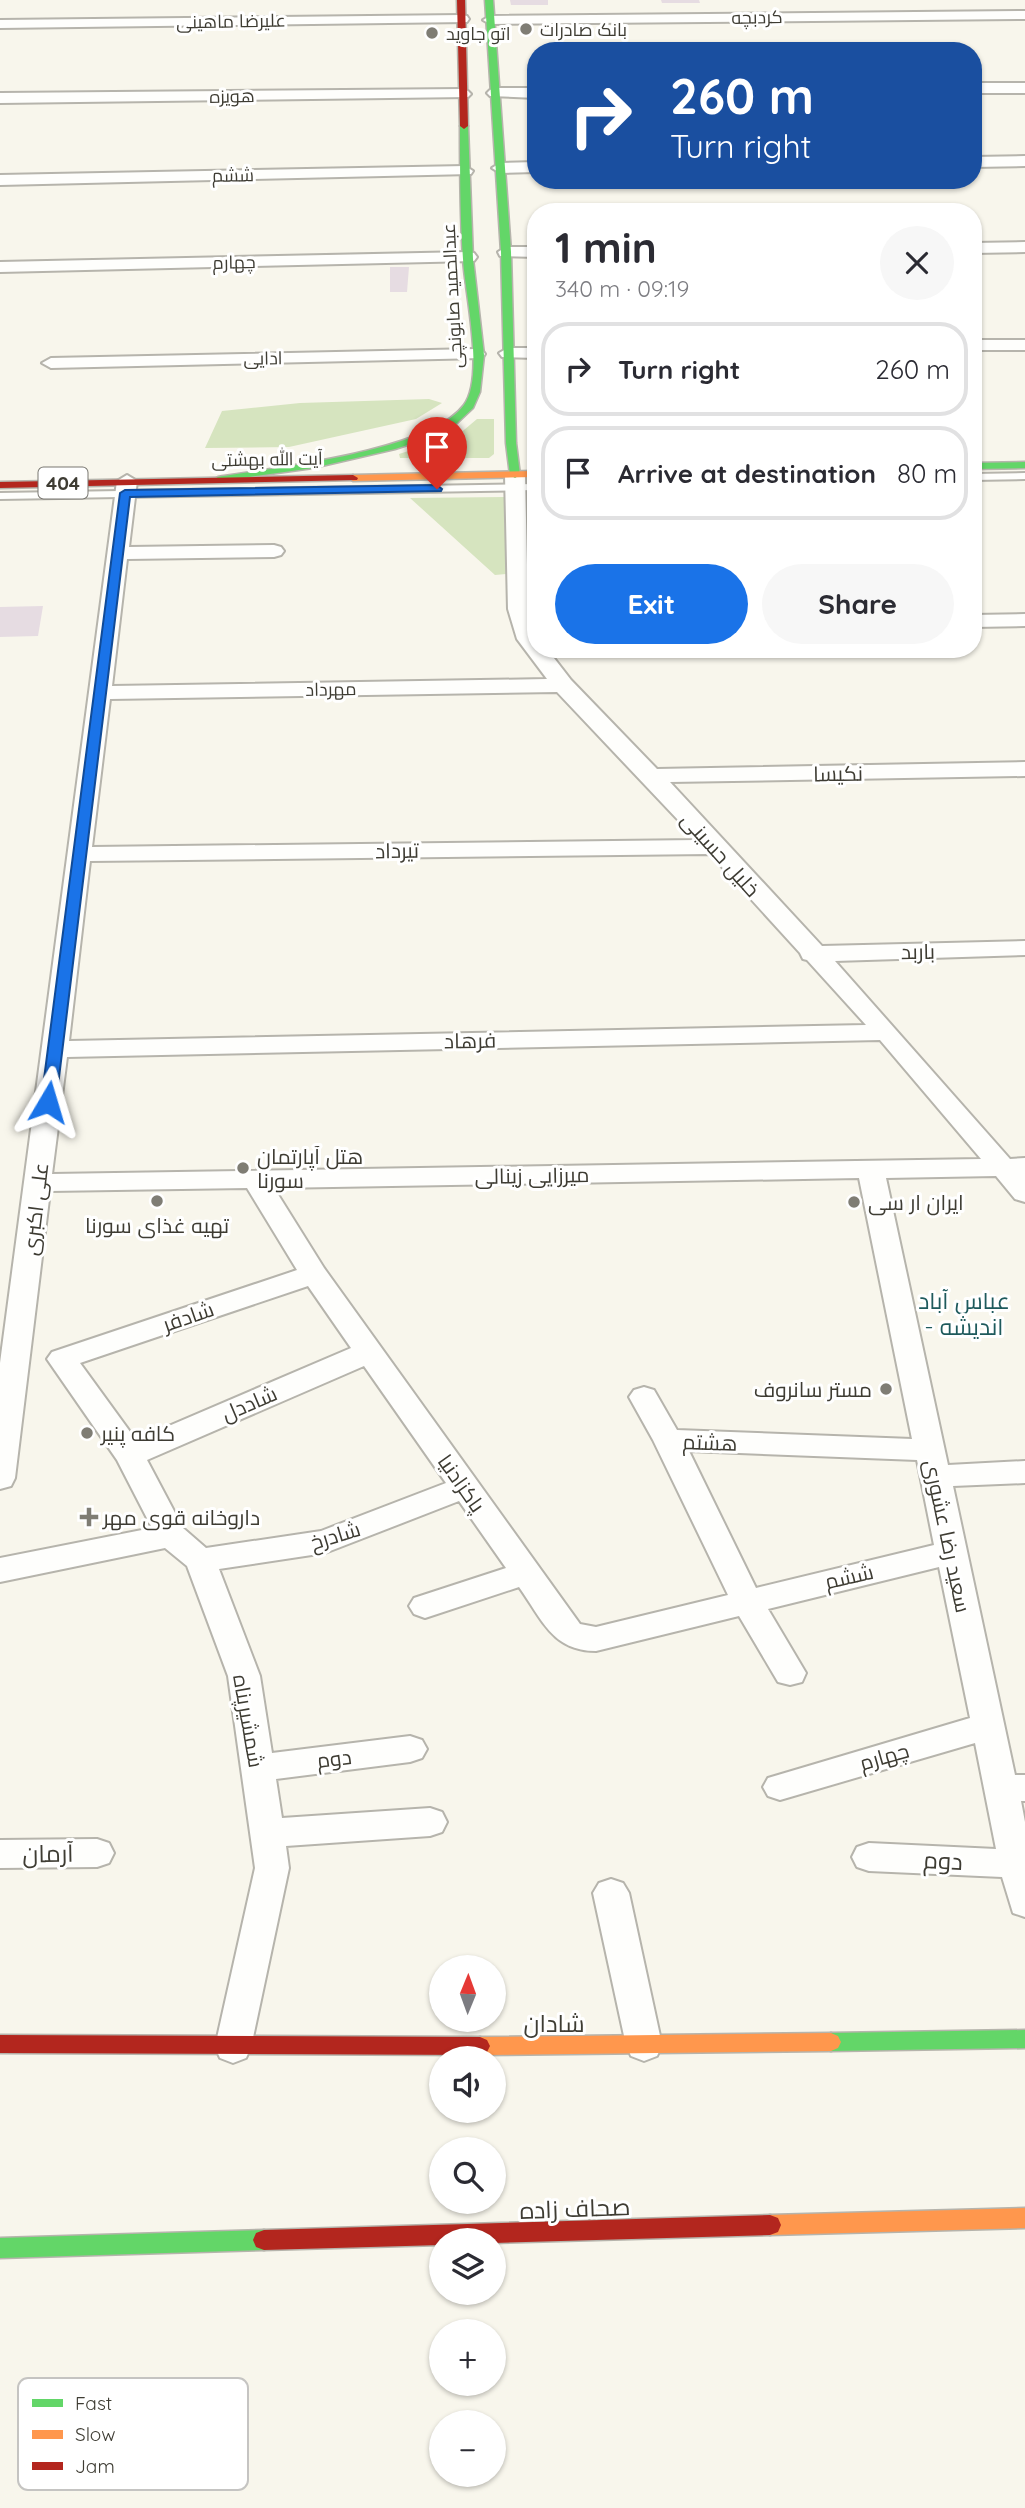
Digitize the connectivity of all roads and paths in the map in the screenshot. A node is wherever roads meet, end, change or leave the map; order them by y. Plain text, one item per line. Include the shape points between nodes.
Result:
1 (461, 0) edge
2 (489, 0) edge
3 (1025, 15) edge
4 (462, 19) junction
5 (490, 20) junction
6 (0, 24) edge
7 (982, 88) edge
8 (1025, 88) edge
9 (495, 93) junction
10 (527, 93) edge
11 (463, 94) junction
12 (0, 99) edge
13 (1025, 161) edge
14 (982, 162) edge
15 (527, 167) edge
16 (500, 168) junction
17 (466, 171) junction
18 (0, 180) edge
19 (1025, 247) edge
20 (982, 248) edge
21 (506, 252) junction
22 (527, 252) edge
23 (468, 257) junction
24 (0, 267) edge
25 (982, 345) edge
26 (1025, 345) edge
27 (508, 353) junction
28 (527, 353) edge
29 (476, 354) junction
30 (51, 363) dead end
31 (1025, 465) edge
32 (982, 466) edge
33 (1025, 476) edge
34 (982, 477) edge
35 (218, 480) junction
36 (526, 481) edge
37 (0, 485) edge
38 (126, 487) junction
39 (0, 496) edge
40 (274, 551) dead end
41 (117, 553) junction
42 (527, 620) edge
43 (1025, 620) edge
44 (982, 621) edge
45 (540, 658) edge
46 (563, 685) junction
47 (100, 693) junction
48 (1025, 769) edge
49 (651, 776) junction
50 (715, 847) junction
51 (79, 854) junction
52 (1025, 948) edge
53 (812, 954) junction
54 (887, 1032) junction
55 (54, 1049) junction
56 (1013, 1167) edge
57 (871, 1170) junction
58 (256, 1180) junction
59 (39, 1183) junction
60 (1025, 1193) edge
61 (314, 1274) junction
62 (369, 1352) junction
63 (62, 1359) joint
64 (644, 1397) dead end
65 (668, 1440) junction
66 (130, 1455) junction
67 (932, 1463) junction
68 (1025, 1472) edge
69 (0, 1478) edge
70 (465, 1488) junction
71 (172, 1535) junction
72 (952, 1552) junction
73 (200, 1560) junction
74 (0, 1570) edge
75 (526, 1573) junction
76 (747, 1600) junction
77 (425, 1606) dead end
78 (790, 1673) dead end
79 (987, 1726) junction
80 (410, 1749) dead end
81 (257, 1768) junction
82 (780, 1787) dead end
83 (1013, 1788) edge
84 (430, 1822) dead end
85 (267, 1833) junction
86 (97, 1853) dead end
87 (0, 1854) edge
88 (869, 1857) dead end
89 (1017, 1864) junction
90 (611, 1893) dead end
91 (1025, 1903) edge
92 (1025, 2039) edge
93 (0, 2044) edge
94 (644, 2045) junction
95 (233, 2047) junction
96 (1025, 2218) edge
97 (0, 2248) edge

1 - 4 main road, عبدالحمید صابونچی
2 - 5 main road
3 - 5 street, کردبچه
4 - 6 street, علیرضا ماهینی
4 - 11 main road, عبدالحمید صابونچی
5 - 9 main road
7 - 8 street
9 - 10 street
9 - 11 main road
9 - 16 main road
11 - 12 street, هویزه
11 - 17 main road, عبدالحمید صابونچی
13 - 14 street
15 - 16 street
16 - 21 main road
17 - 18 street, ششم
17 - 23 main road, عبدالحمید صابونچی
19 - 20 street
21 - 22 street
21 - 27 main road
23 - 24 street, چهارم
23 - 29 main road, عبدالحمید صابونچی
25 - 26 street
27 - 28 street
27 - 29 main road
27 - 36 main road
29 - 30 street, ادایی
29 - 35 main road, عبدالحمید صابونچی via 476,391 471,404 442,428 371,450
31 - 32 main road
33 - 34 lane
35 - 36 main road, آیت الله بهشتی / 404
35 - 38 main road, آیت الله بهشتی / 404
36 - 38 lane
36 - 42 street, خلیل حسینی via 517,588
37 - 38 main road, آیت الله بهشتی / 404
38 - 39 lane
38 - 41 street, علی‌ اکبری
40 - 41 street
41 - 47 street, علی‌ اکبری
43 - 44 street
45 - 46 street, خلیل حسینی
46 - 47 street, مهرداد
46 - 49 street, خلیل حسینی
47 - 51 street, علی‌ اکبری
48 - 49 street, نکیسا
49 - 50 street, خلیل حسینی
50 - 51 street, تیرداد
50 - 53 street, خلیل حسینی
51 - 55 street, علی‌ اکبری
52 - 53 street, باربد
53 - 54 street, خلیل حسینی
54 - 55 street, فرهاد
54 - 56 street, خلیل حسینی
55 - 59 street, علی‌ اکبری
56 - 57 street, میرزایی زینالی
56 - 60 street, خلیل حسینی
57 - 58 street, میرزایی زینالی
57 - 67 street, سعید رضا عشوری
58 - 59 street, میرزایی زینالی
58 - 61 street, پاکزادنیا
59 - 69 street, علی‌ اکبری
61 - 62 street, پاکزادنیا
61 - 63 street, شادفر
62 - 66 street, شاددل
62 - 70 street, پاکزادنیا
63 - 66 street, شمشیرپناه
64 - 65 street
65 - 67 street, هشتم
65 - 76 street, هشتم
66 - 71 street, شمشیرپناه
67 - 68 street, هشتم
67 - 72 street, سعید رضا عشوری
70 - 73 street, شادرخ via 326,1542
70 - 75 street, پاکزادنیا
71 - 73 street, شمشیرپناه
71 - 74 street
72 - 76 street, ششم
72 - 79 street, سعید رضا عشوری
73 - 81 street, شمشیرپناه via 244,1676
75 - 76 street, پاکزادنیا via 569,1633 581,1639
75 - 77 street
76 - 78 street, هشتم
79 - 82 street, چهارم
79 - 83 street, سعید رضا عشوری
80 - 81 street, دوم
81 - 85 street, شمشیرپناه
83 - 89 street, سعید رضا عشوری
84 - 85 street
85 - 95 street, شمشیرپناه via 272,1868
86 - 87 street, آرمان
88 - 89 street, دوم
89 - 91 street, سعید رضا عشوری
90 - 94 street
92 - 94 main road, شادان
93 - 95 main road, شادان
94 - 95 main road, شادان
96 - 97 main road, صحاف زاده

